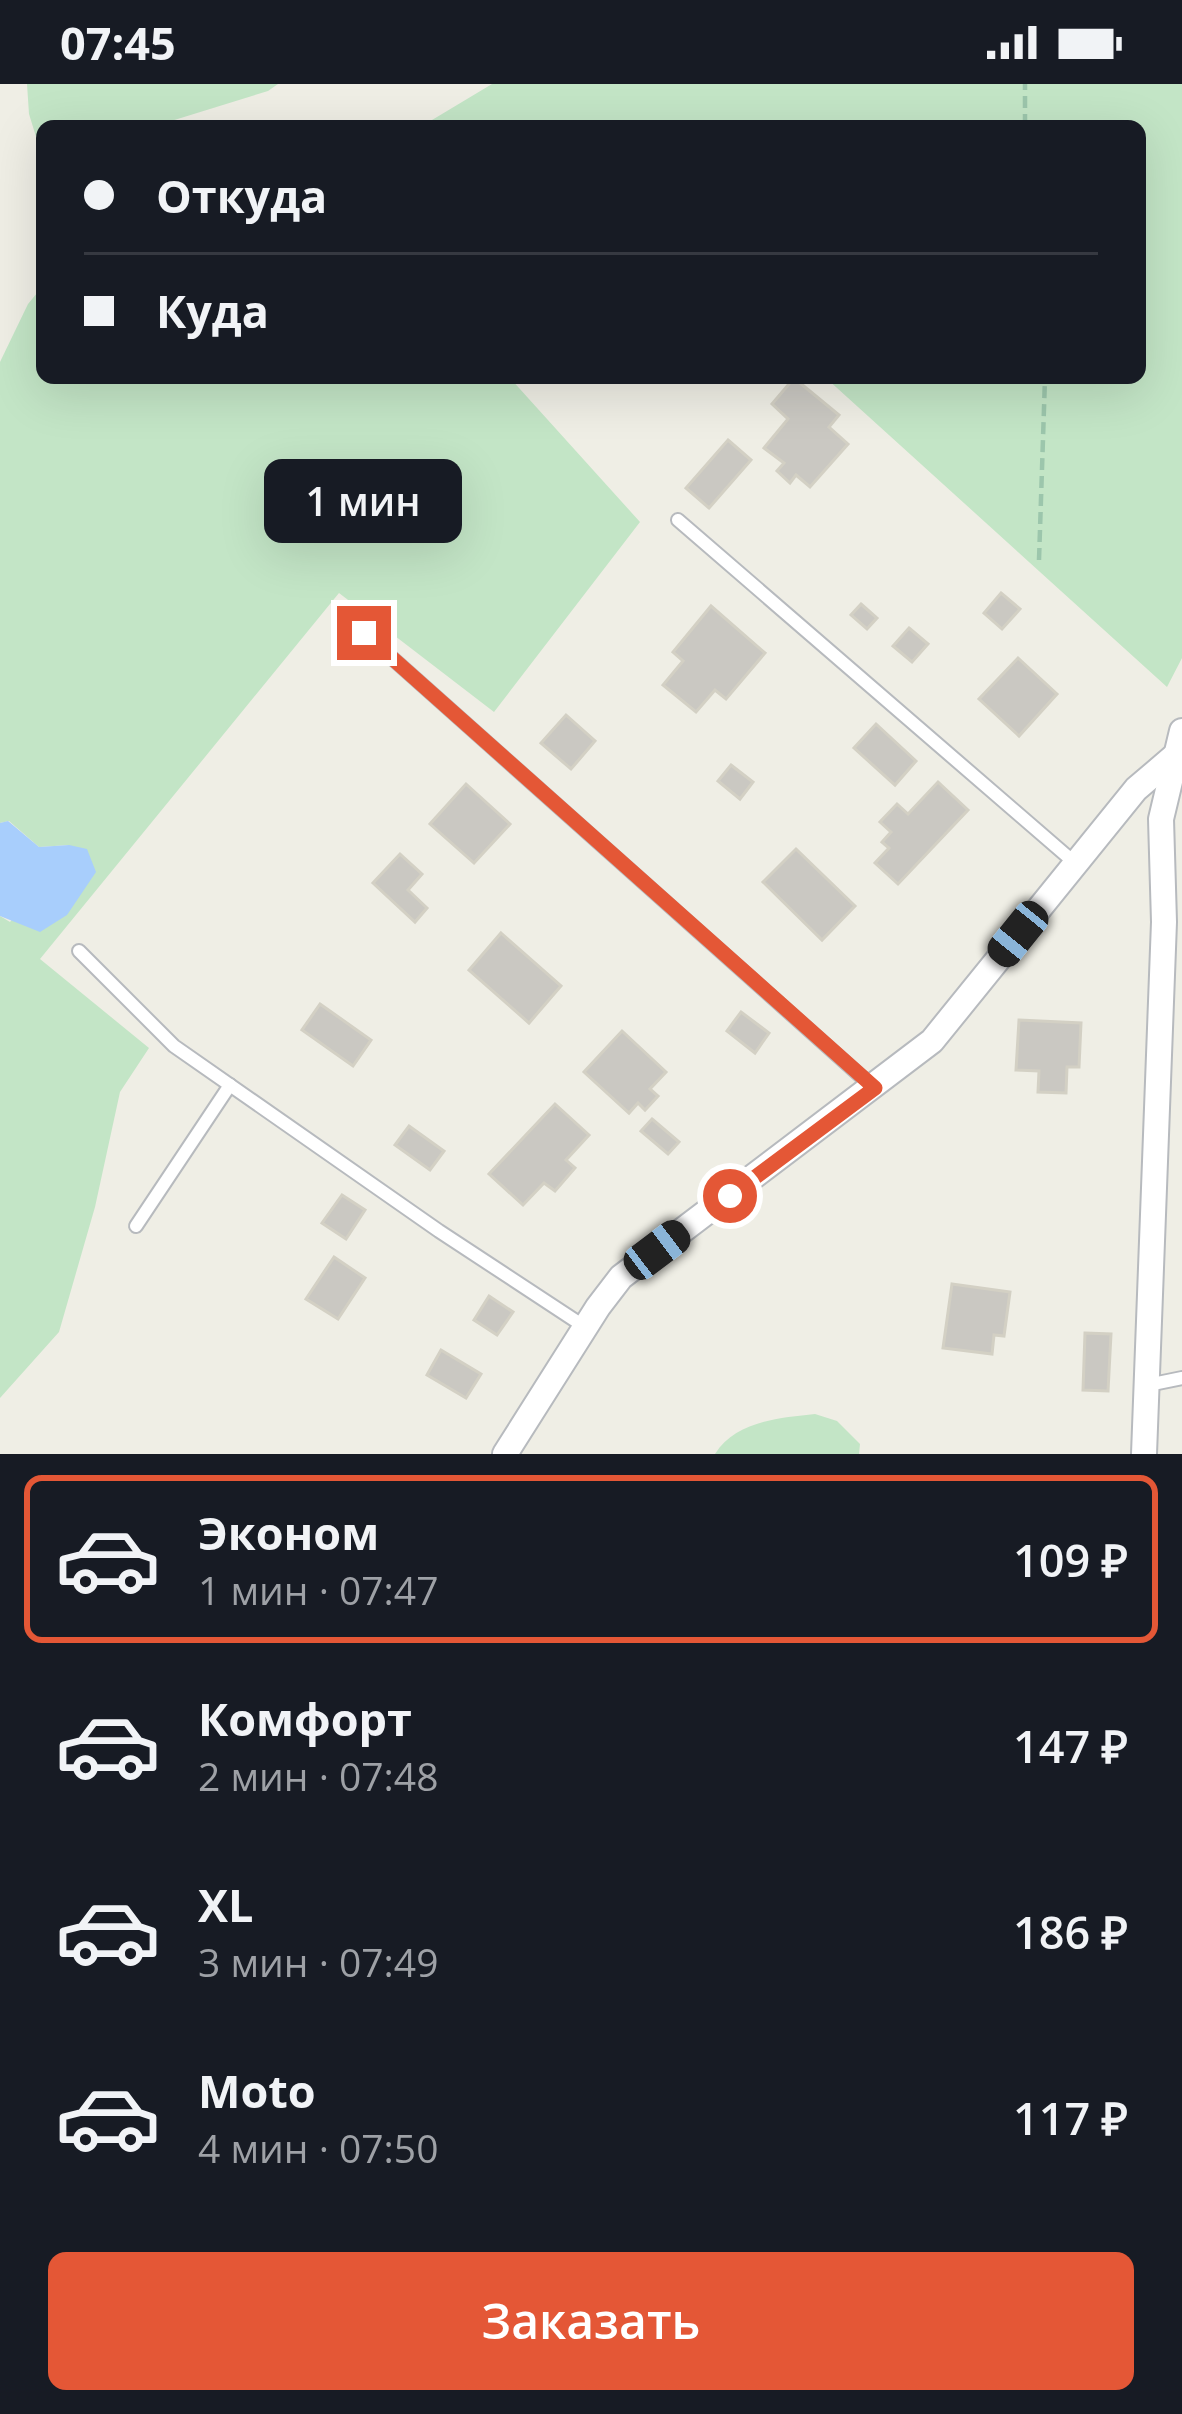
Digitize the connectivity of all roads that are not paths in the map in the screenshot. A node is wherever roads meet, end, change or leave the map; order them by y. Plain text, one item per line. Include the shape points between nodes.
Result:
1 (678, 520) dead end
2 (364, 633) dead end
3 (1179, 742) edge
4 (1076, 864) junction
5 (79, 951) dead end
6 (1171, 1025) edge
7 (230, 1085) junction
8 (875, 1088) junction
9 (136, 1226) dead end
10 (585, 1327) junction
11 (1182, 1378) edge
12 (1147, 1385) junction
13 (505, 1454) edge
14 (1144, 1454) edge

1 - 4 lane
2 - 8 lane
3 - 4 street
3 - 6 street via 1161,819
4 - 8 street via 932,1041
5 - 7 lane via 175,1046
6 - 12 street
7 - 9 lane
7 - 10 lane
8 - 10 street via 621,1277
10 - 13 street
11 - 12 lane
12 - 14 street

